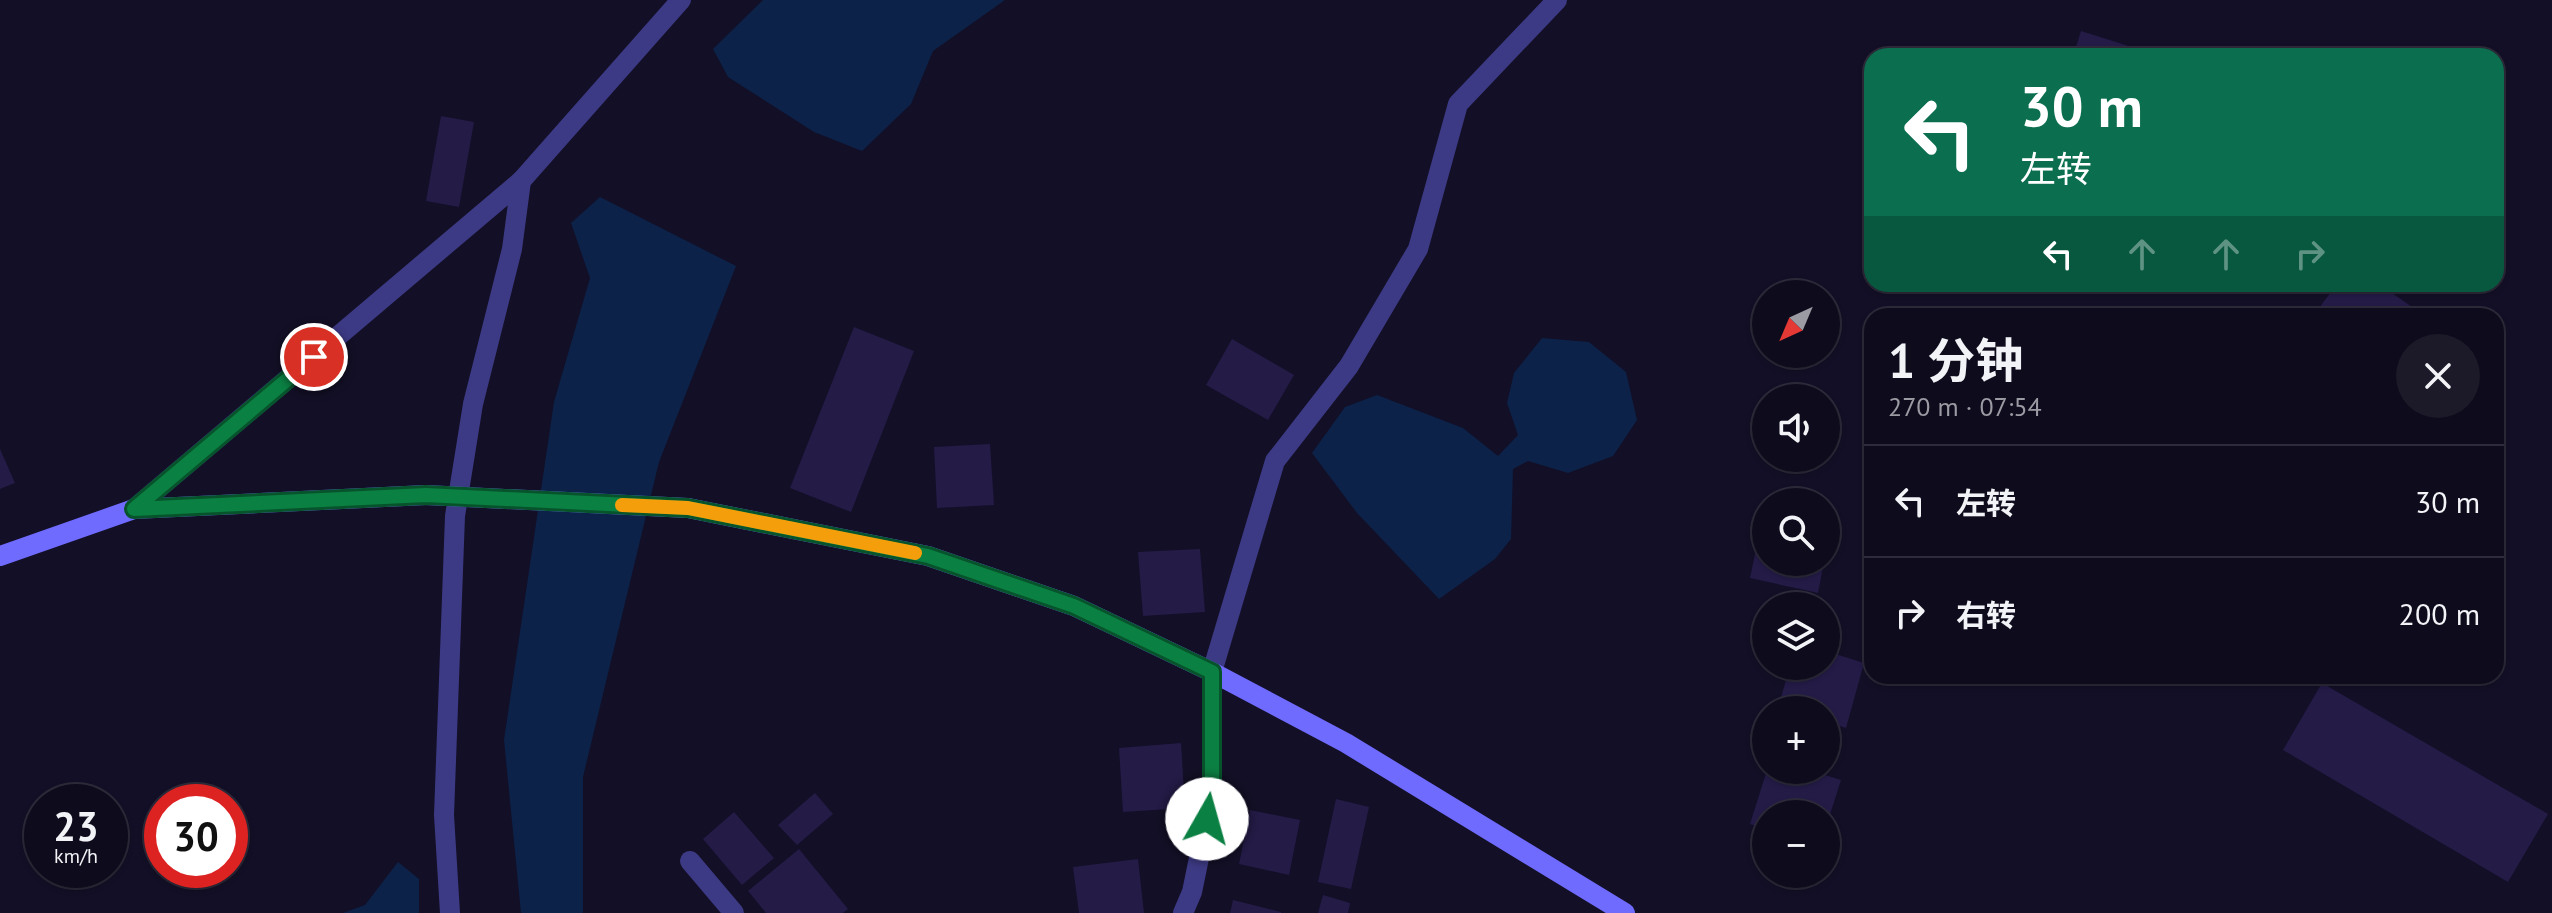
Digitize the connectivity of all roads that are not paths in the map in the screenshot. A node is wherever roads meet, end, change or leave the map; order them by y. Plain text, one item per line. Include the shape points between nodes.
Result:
1 (681, 0) edge
2 (1557, 0) edge
3 (521, 181) junction
4 (134, 509) junction
5 (0, 556) edge
6 (1212, 672) junction
7 (690, 861) dead end
8 (450, 913) edge
9 (734, 913) edge
10 (1183, 913) edge
11 (1625, 913) edge

1 - 3 street
2 - 6 street via 1458,104 1418,249 1349,366 1275,461
3 - 4 street
3 - 8 street via 512,249 473,404 455,516 444,815
4 - 5 main road
4 - 6 main road, bridge via 426,495 688,508 928,556 1074,606
6 - 10 street via 1212,795
6 - 11 main road via 1346,743
7 - 9 street

